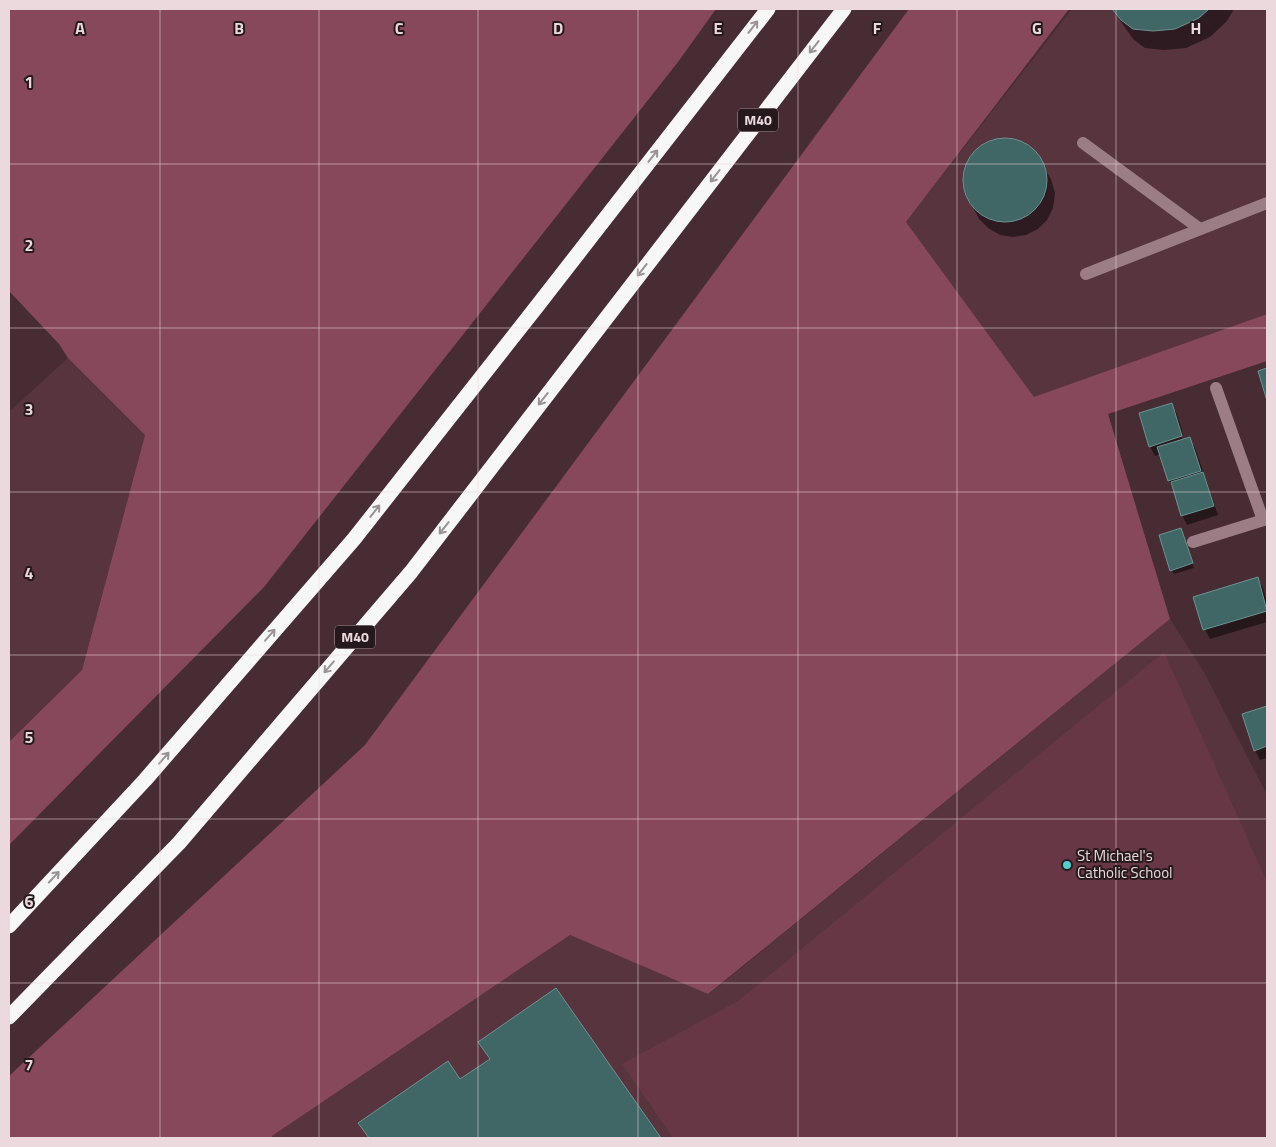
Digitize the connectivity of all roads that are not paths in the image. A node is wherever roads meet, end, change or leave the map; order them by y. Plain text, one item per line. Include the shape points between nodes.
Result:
1 (768, 9) edge
2 (844, 9) edge
3 (1083, 143) dead end
4 (1267, 203) edge
5 (1200, 229) junction
6 (1086, 274) dead end
7 (1216, 388) dead end
8 (1265, 520) edge
9 (1194, 542) dead end
10 (9, 926) edge
11 (9, 1017) edge

10 -> 1 highway via 145,780 354,538
2 -> 11 highway, M40 via 411,572 179,843
3 - 5 street
4 - 5 street
5 - 6 street
7 - 8 street
8 - 9 street

